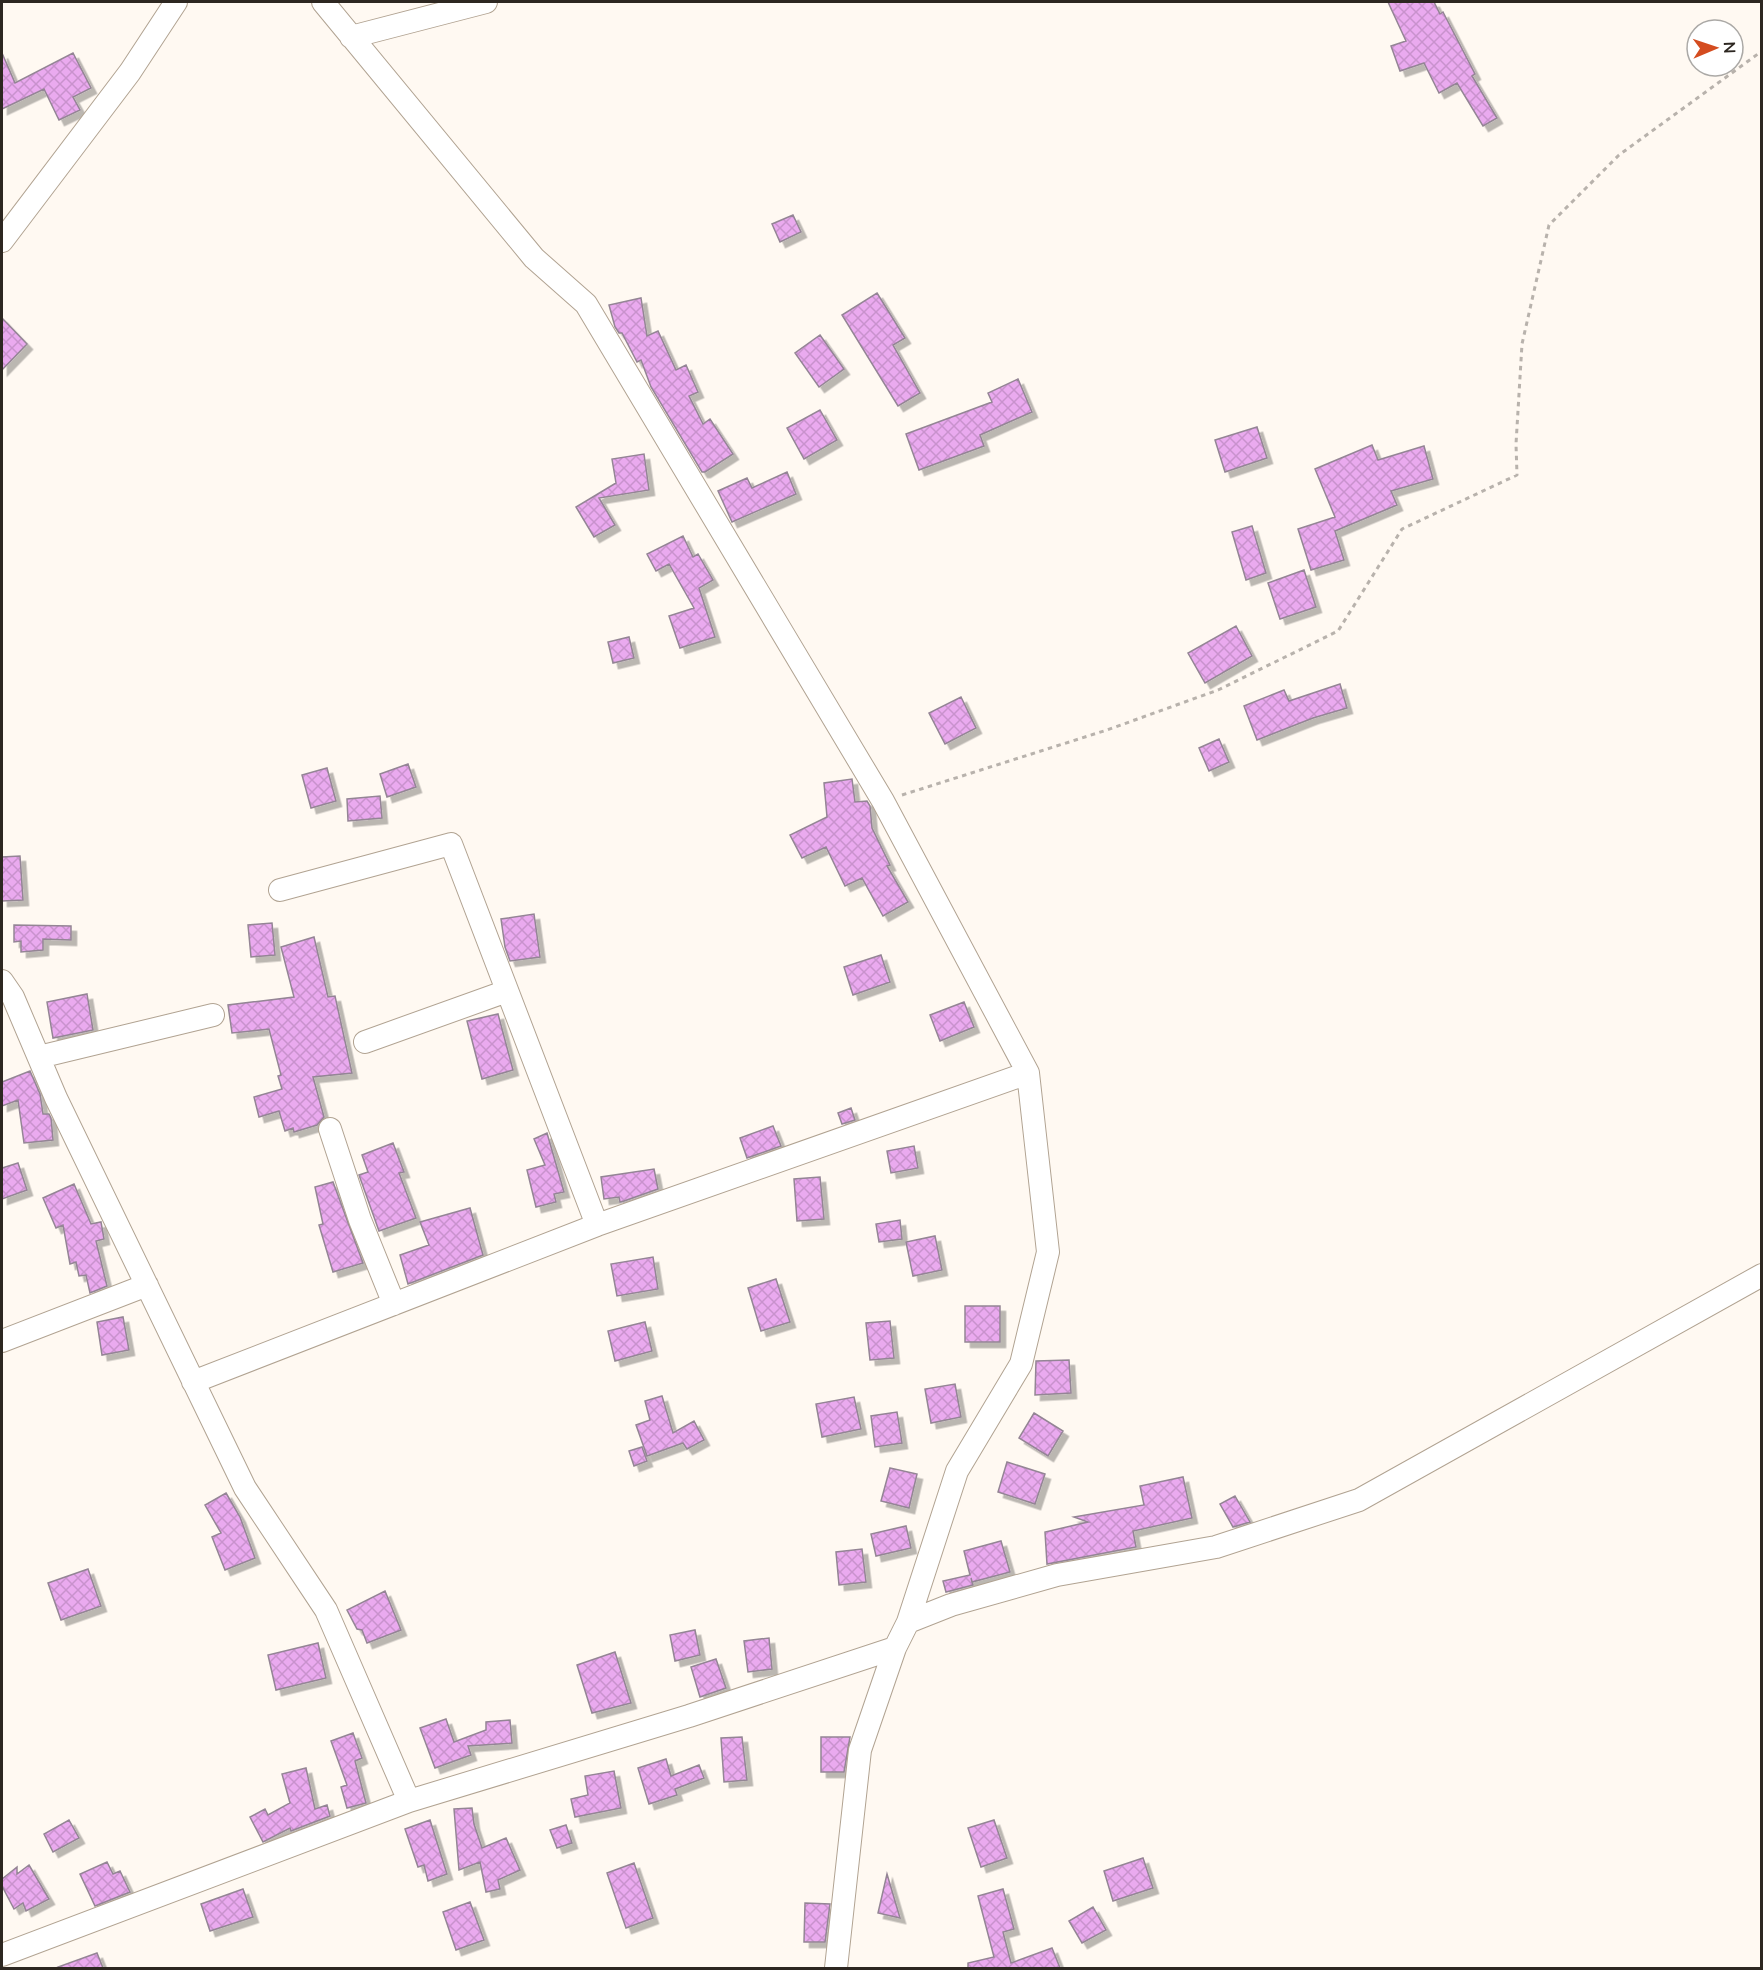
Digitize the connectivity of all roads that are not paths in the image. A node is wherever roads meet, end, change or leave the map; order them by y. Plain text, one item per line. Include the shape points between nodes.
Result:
1 (176, 2) edge
2 (323, 2) edge
3 (486, 2) edge
4 (351, 37) junction
5 (2, 241) edge
6 (280, 890) dead end
7 (2, 981) edge
8 (507, 991) junction
9 (213, 1015) dead end
10 (365, 1042) dead end
11 (39, 1057) junction
12 (1028, 1073) junction
13 (330, 1129) dead end
14 (597, 1225) junction
15 (1761, 1275) edge
16 (147, 1285) junction
17 (394, 1304) junction
18 (2, 1341) edge
19 (193, 1382) junction
20 (908, 1622) junction
21 (895, 1648) junction
22 (409, 1801) junction
23 (2, 1955) edge
24 (836, 1968) edge

1 - 5 street via 130,72
2 - 4 street
3 - 4 street
4 - 12 street via 534,258 586,304 883,801
6 - 8 street via 451,844
7 - 11 street
8 - 10 street
8 - 14 street
9 - 11 street
11 - 16 street
12 - 14 street
12 - 20 street via 1048,1252 1021,1364 957,1471
13 - 17 street via 360,1220
14 - 17 street
15 - 20 street via 1359,1500 1216,1547 1057,1575 951,1605
16 - 18 street
16 - 19 street
17 - 19 street
19 - 22 street via 245,1488 326,1610
20 - 21 street
21 - 22 street via 689,1716
21 - 24 street via 860,1750
22 - 23 street

